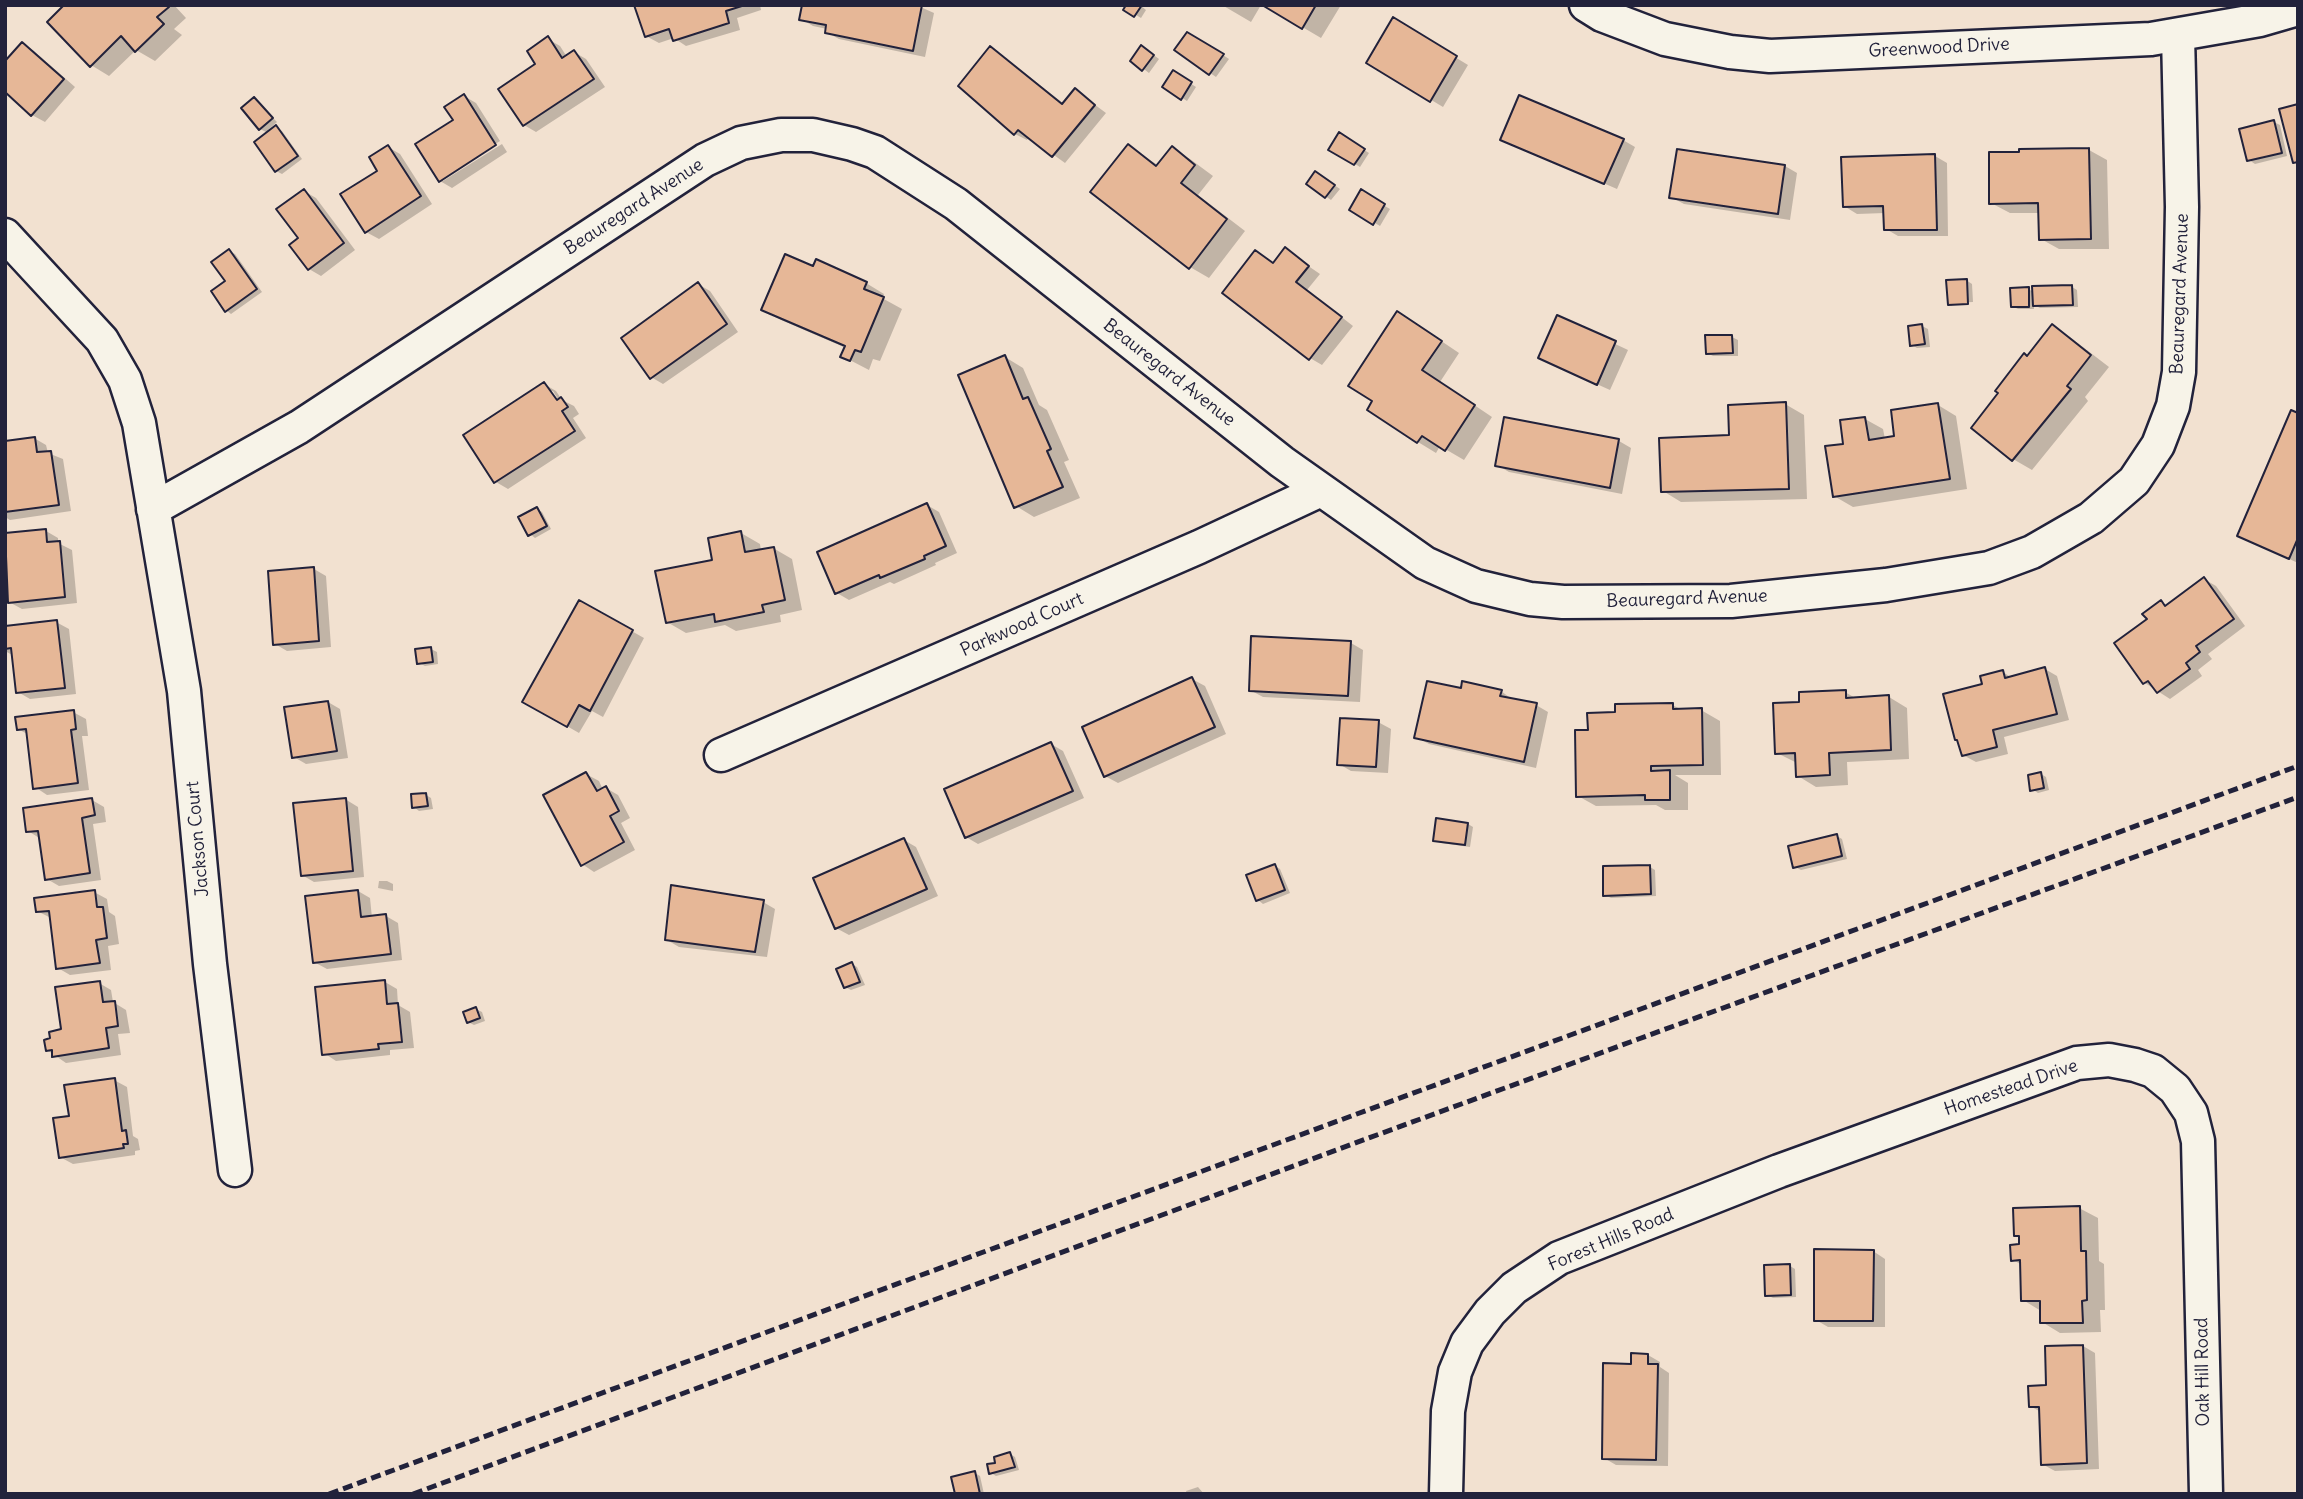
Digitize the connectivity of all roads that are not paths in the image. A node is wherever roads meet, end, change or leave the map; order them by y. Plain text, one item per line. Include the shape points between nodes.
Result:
1 (1586, 5) edge
2 (2298, 9) edge
3 (2179, 35) junction
4 (5, 235) edge
5 (1321, 489) junction
6 (153, 509) junction
7 (721, 755) dead end
8 (235, 1170) dead end
9 (1688, 1207) joint
10 (2201, 1251) joint
11 (1446, 1494) edge
12 (2206, 1494) edge

1 - 3 street, Greenwood Drive via 1665,39 1770,56
2 - 3 street, Greenwood Drive
3 - 5 street, Beauregard Avenue via 2182,207 2179,372 2173,405 2158,446 2134,481 2091,518 2032,552 1989,568 1886,585 1731,601 1563,602 1476,586 1425,564
4 - 6 street via 102,340 125,380 139,423
5 - 6 street, Beauregard Avenue via 956,204 875,152 813,135 781,135 741,143 705,160 299,427
5 - 7 street, Parkwood Court via 1199,547
6 - 8 street, Jackson Court via 184,691
9 - 10 street, Homestead Drive via 2077,1063 2109,1060 2153,1071 2175,1089 2191,1113 2198,1141
9 - 11 street, Forest Hills Road via 1559,1258 1514,1288 1490,1311 1467,1343 1455,1372 1448,1411
10 - 12 street, Oak Hill Road

